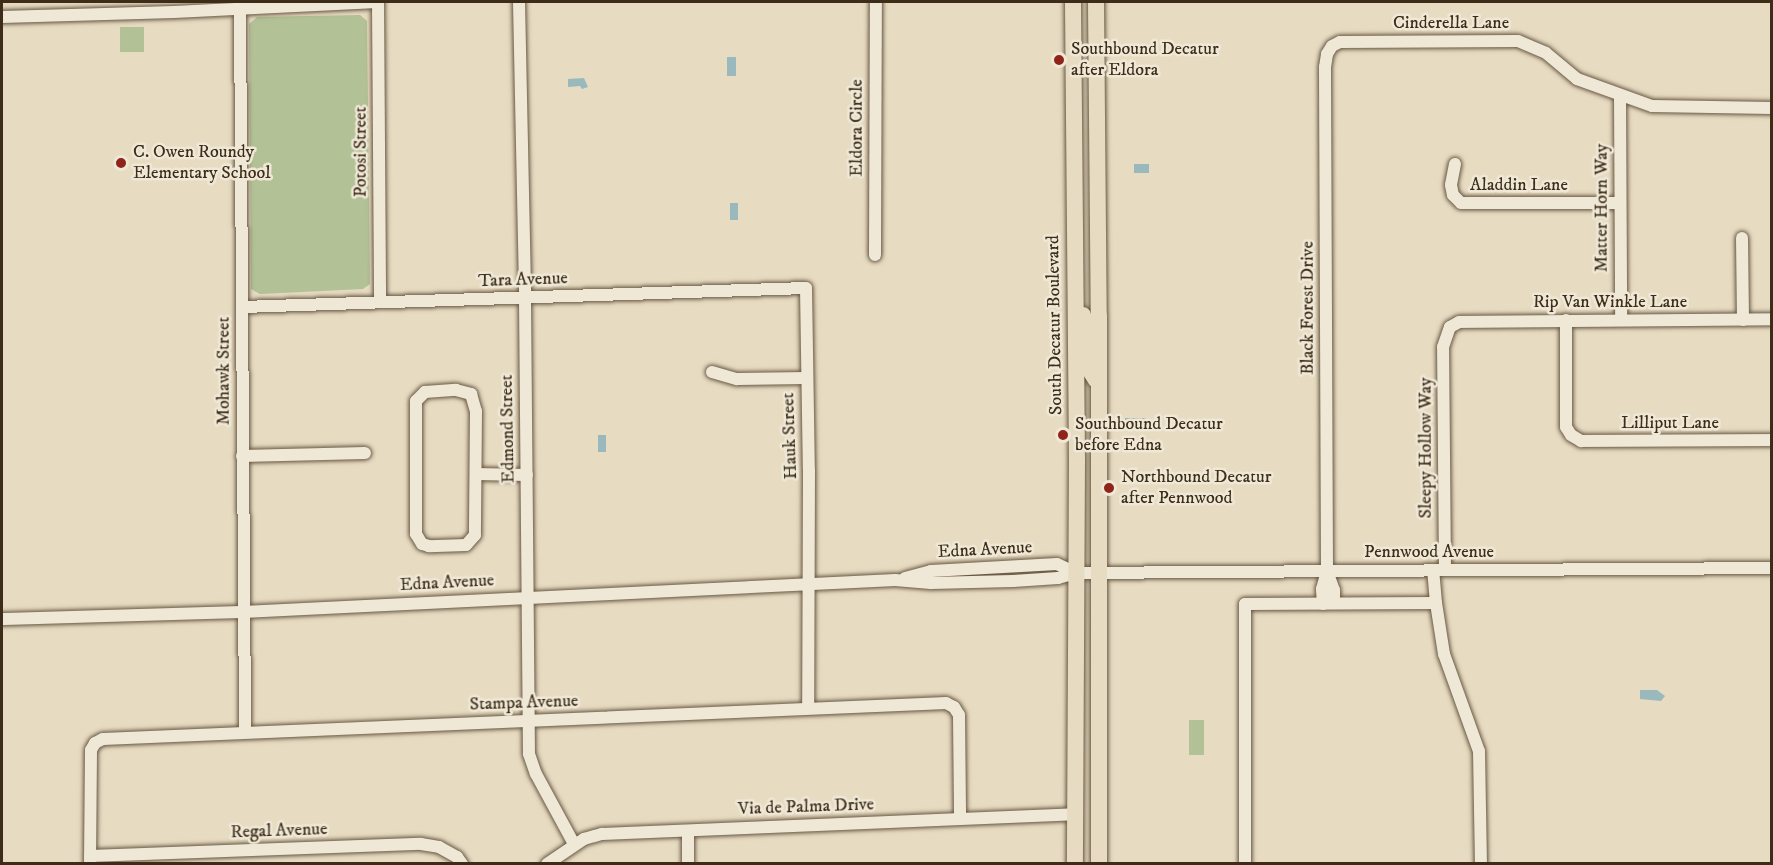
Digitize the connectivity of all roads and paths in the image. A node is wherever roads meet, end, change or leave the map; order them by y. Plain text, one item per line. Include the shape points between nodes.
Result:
1 (377, 2) edge
2 (519, 2) edge
3 (876, 2) edge
4 (1073, 2) edge
5 (1096, 2) edge
6 (240, 10) junction
7 (2, 17) edge
8 (1332, 46) joint
9 (1620, 96) junction
10 (1772, 108) edge
11 (1455, 164) dead end
12 (1074, 182) junction
13 (1620, 203) junction
14 (1742, 238) dead end
15 (875, 255) dead end
16 (806, 288) joint
17 (1099, 294) junction
18 (525, 299) junction
19 (380, 302) junction
20 (242, 307) junction
21 (1074, 310) junction
22 (1772, 319) edge
23 (1566, 320) junction
24 (1621, 320) junction
25 (1743, 320) junction
26 (1450, 327) joint
27 (712, 372) dead end
28 (806, 378) junction
29 (1099, 386) junction
30 (1772, 440) edge
31 (365, 453) dead end
32 (242, 456) junction
33 (476, 474) junction
34 (527, 475) junction
35 (1772, 568) edge
36 (1439, 570) junction
37 (1327, 571) junction
38 (1088, 572) junction
39 (808, 584) junction
40 (528, 597) junction
41 (1436, 603) junction
42 (1328, 604) junction
43 (243, 612) junction
44 (2, 619) edge
45 (808, 708) junction
46 (527, 721) junction
47 (245, 732) junction
48 (1075, 814) junction
49 (960, 819) junction
50 (688, 831) junction
51 (574, 844) junction
52 (90, 860) edge
53 (462, 864) edge
54 (547, 864) edge
55 (688, 864) edge
56 (1075, 864) edge
57 (1090, 864) edge
58 (1099, 864) edge
59 (1245, 864) edge
60 (1481, 864) edge

1 - 6 street
1 - 19 street, Potosi Street
2 - 18 street, Edmond Street
3 - 15 street, Eldora Circle
4 - 12 main road, South Decatur Boulevard
5 - 17 main road, South Decatur Boulevard
6 - 7 street
6 - 20 street, Mohawk Street
8 - 9 street, Cinderella Lane via 1340,42 1518,41 1546,53 1577,79
8 - 37 street, Black Forest Drive via 1325,67
9 - 10 street, Cinderella Lane via 1652,106
9 - 13 street, Matter Horn Way
11 - 13 street, Aladdin Lane via 1451,185 1453,195 1461,203
12 - 17 main road via 1084,207 1085,272
12 - 21 main road, South Decatur Boulevard
13 - 24 street, Matter Horn Way
14 - 25 street
16 - 18 street, Tara Avenue
16 - 28 street, Hauk Street
17 - 29 main road, South Decatur Boulevard
18 - 19 street, Tara Avenue
18 - 34 street, Edmond Street
19 - 20 street, Tara Avenue
20 - 32 street, Mohawk Street
21 - 29 main road via 1082,312 1085,318 1089,369
21 - 38 main road, South Decatur Boulevard
22 - 25 street, Rip Van Winkle Lane
23 - 24 street, Rip Van Winkle Lane
23 - 26 street, Rip Van Winkle Lane via 1459,322
23 - 30 street, Lilliput Lane via 1566,427 1581,441
24 - 25 street, Rip Van Winkle Lane
26 - 36 street, Sleepy Hollow Way via 1443,347
27 - 28 street via 737,379
28 - 39 street, Hauk Street
29 - 38 main road, South Decatur Boulevard
31 - 32 street
32 - 43 street, Mohawk Street
33 - 33 street via 476,411 471,394 456,390 425,392 415,408 416,534 422,544 466,545 471,541 476,526
33 - 34 street
34 - 40 street, Edmond Street
35 - 36 street, Pennwood Avenue
36 - 37 street, Pennwood Avenue
36 - 41 street, Sleepy Hollow Way
37 - 38 street, Pennwood Avenue
37 - 42 street, Black Forest Drive via 1334,590
38 - 39 street, Edna Avenue via 1057,564 931,571 895,580
38 - 48 main road, South Decatur Boulevard
38 - 58 main road, South Decatur Boulevard
39 - 40 street, Edna Avenue
39 - 45 street, Hauk Street
40 - 43 street, Edna Avenue
40 - 46 street, Edmond Street
41 - 42 street
41 - 60 street, Sleepy Hollow Way via 1444,654 1479,752
42 - 59 street via 1245,604
43 - 44 street, Edna Avenue
43 - 47 street, Mohawk Street
45 - 46 street, Stampa Avenue
45 - 49 street, Stampa Avenue via 946,703 954,707 959,715
46 - 47 street, Stampa Avenue
46 - 51 street, Edmond Street via 529,754 536,774
47 - 52 street, Stampa Avenue via 103,739 95,743 91,750
48 - 49 street, Via de Palma Drive
48 - 56 main road, South Decatur Boulevard
48 - 57 main road via 1085,816 1090,827
49 - 50 street, Via de Palma Drive
50 - 51 street, Via de Palma Drive via 602,834
50 - 55 street
51 - 54 street, Via de Palma Drive
52 - 53 street, Regal Avenue via 421,844 439,847

